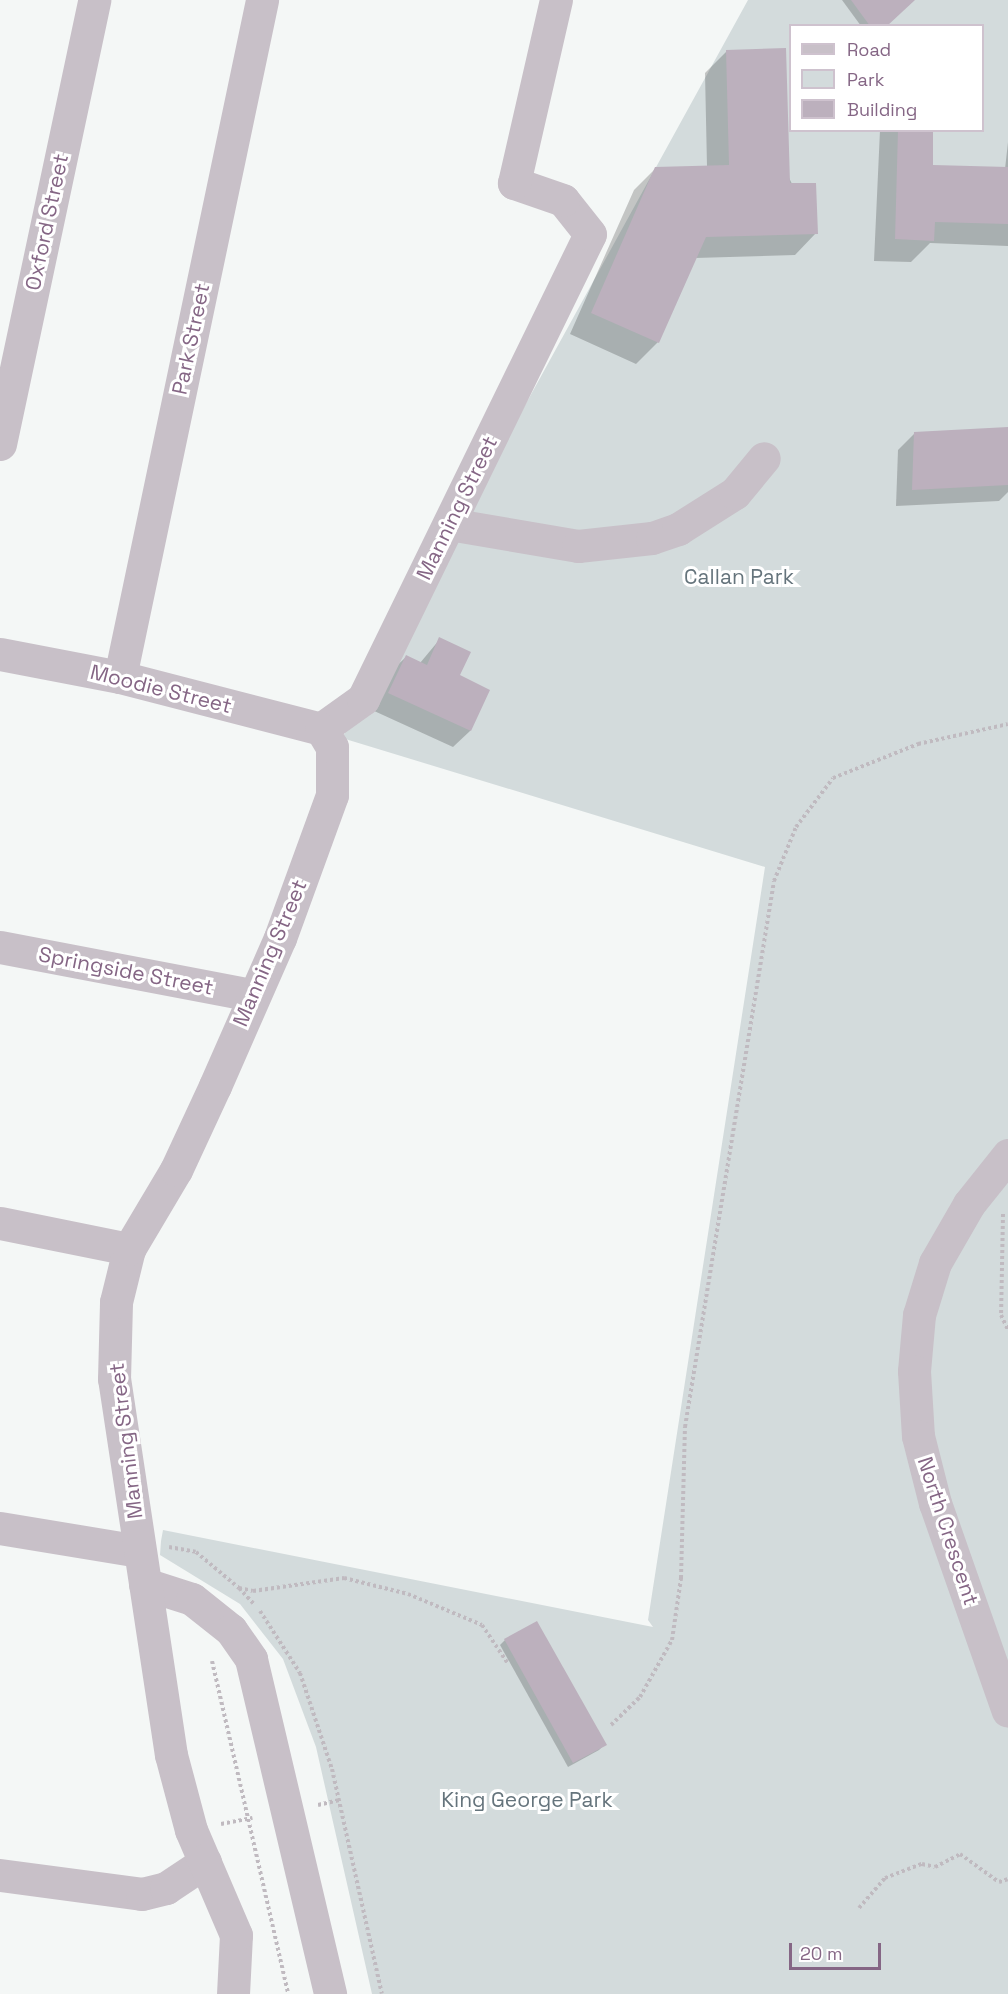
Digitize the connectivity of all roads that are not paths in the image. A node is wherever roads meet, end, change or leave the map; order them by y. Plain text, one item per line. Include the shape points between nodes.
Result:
1 (94, 0) edge
2 (262, 0) edge
3 (556, 0) edge
4 (0, 444) edge
5 (764, 458) dead end
6 (449, 524) junction
7 (0, 654) edge
8 (120, 677) junction
9 (321, 729) junction
10 (0, 946) edge
11 (252, 994) junction
12 (1008, 1155) edge
13 (0, 1223) edge
14 (129, 1248) junction
15 (0, 1528) edge
16 (139, 1551) junction
17 (145, 1584) junction
18 (1008, 1711) edge
19 (205, 1862) junction
20 (0, 1875) edge
21 (233, 1994) edge
22 (330, 1994) edge

1 - 4 street, Oxford Street
2 - 8 street, Park Street
3 - 6 street, Manning Street via 514,183 563,200 590,234
5 - 6 street via 735,493 678,529 652,538 578,546
6 - 9 street, Manning Street via 363,699
7 - 8 street, Moodie Street
8 - 9 street, Moodie Street
9 - 11 street, Manning Street via 332,747 332,795 280,938
10 - 11 street, Springside Street
11 - 14 street, Manning Street via 176,1170
12 - 18 street, North Crescent via 969,1204 935,1263 919,1315 915,1371 918,1436 934,1503
13 - 14 street
14 - 16 street, Manning Street via 117,1302 114,1379
15 - 16 street
16 - 17 street, Manning Street
17 - 19 street, Manning Street via 171,1755 191,1830
17 - 22 street via 192,1599 243,1645 256,1671
19 - 20 street via 166,1888 142,1894
19 - 21 street, Manning Street via 237,1935

